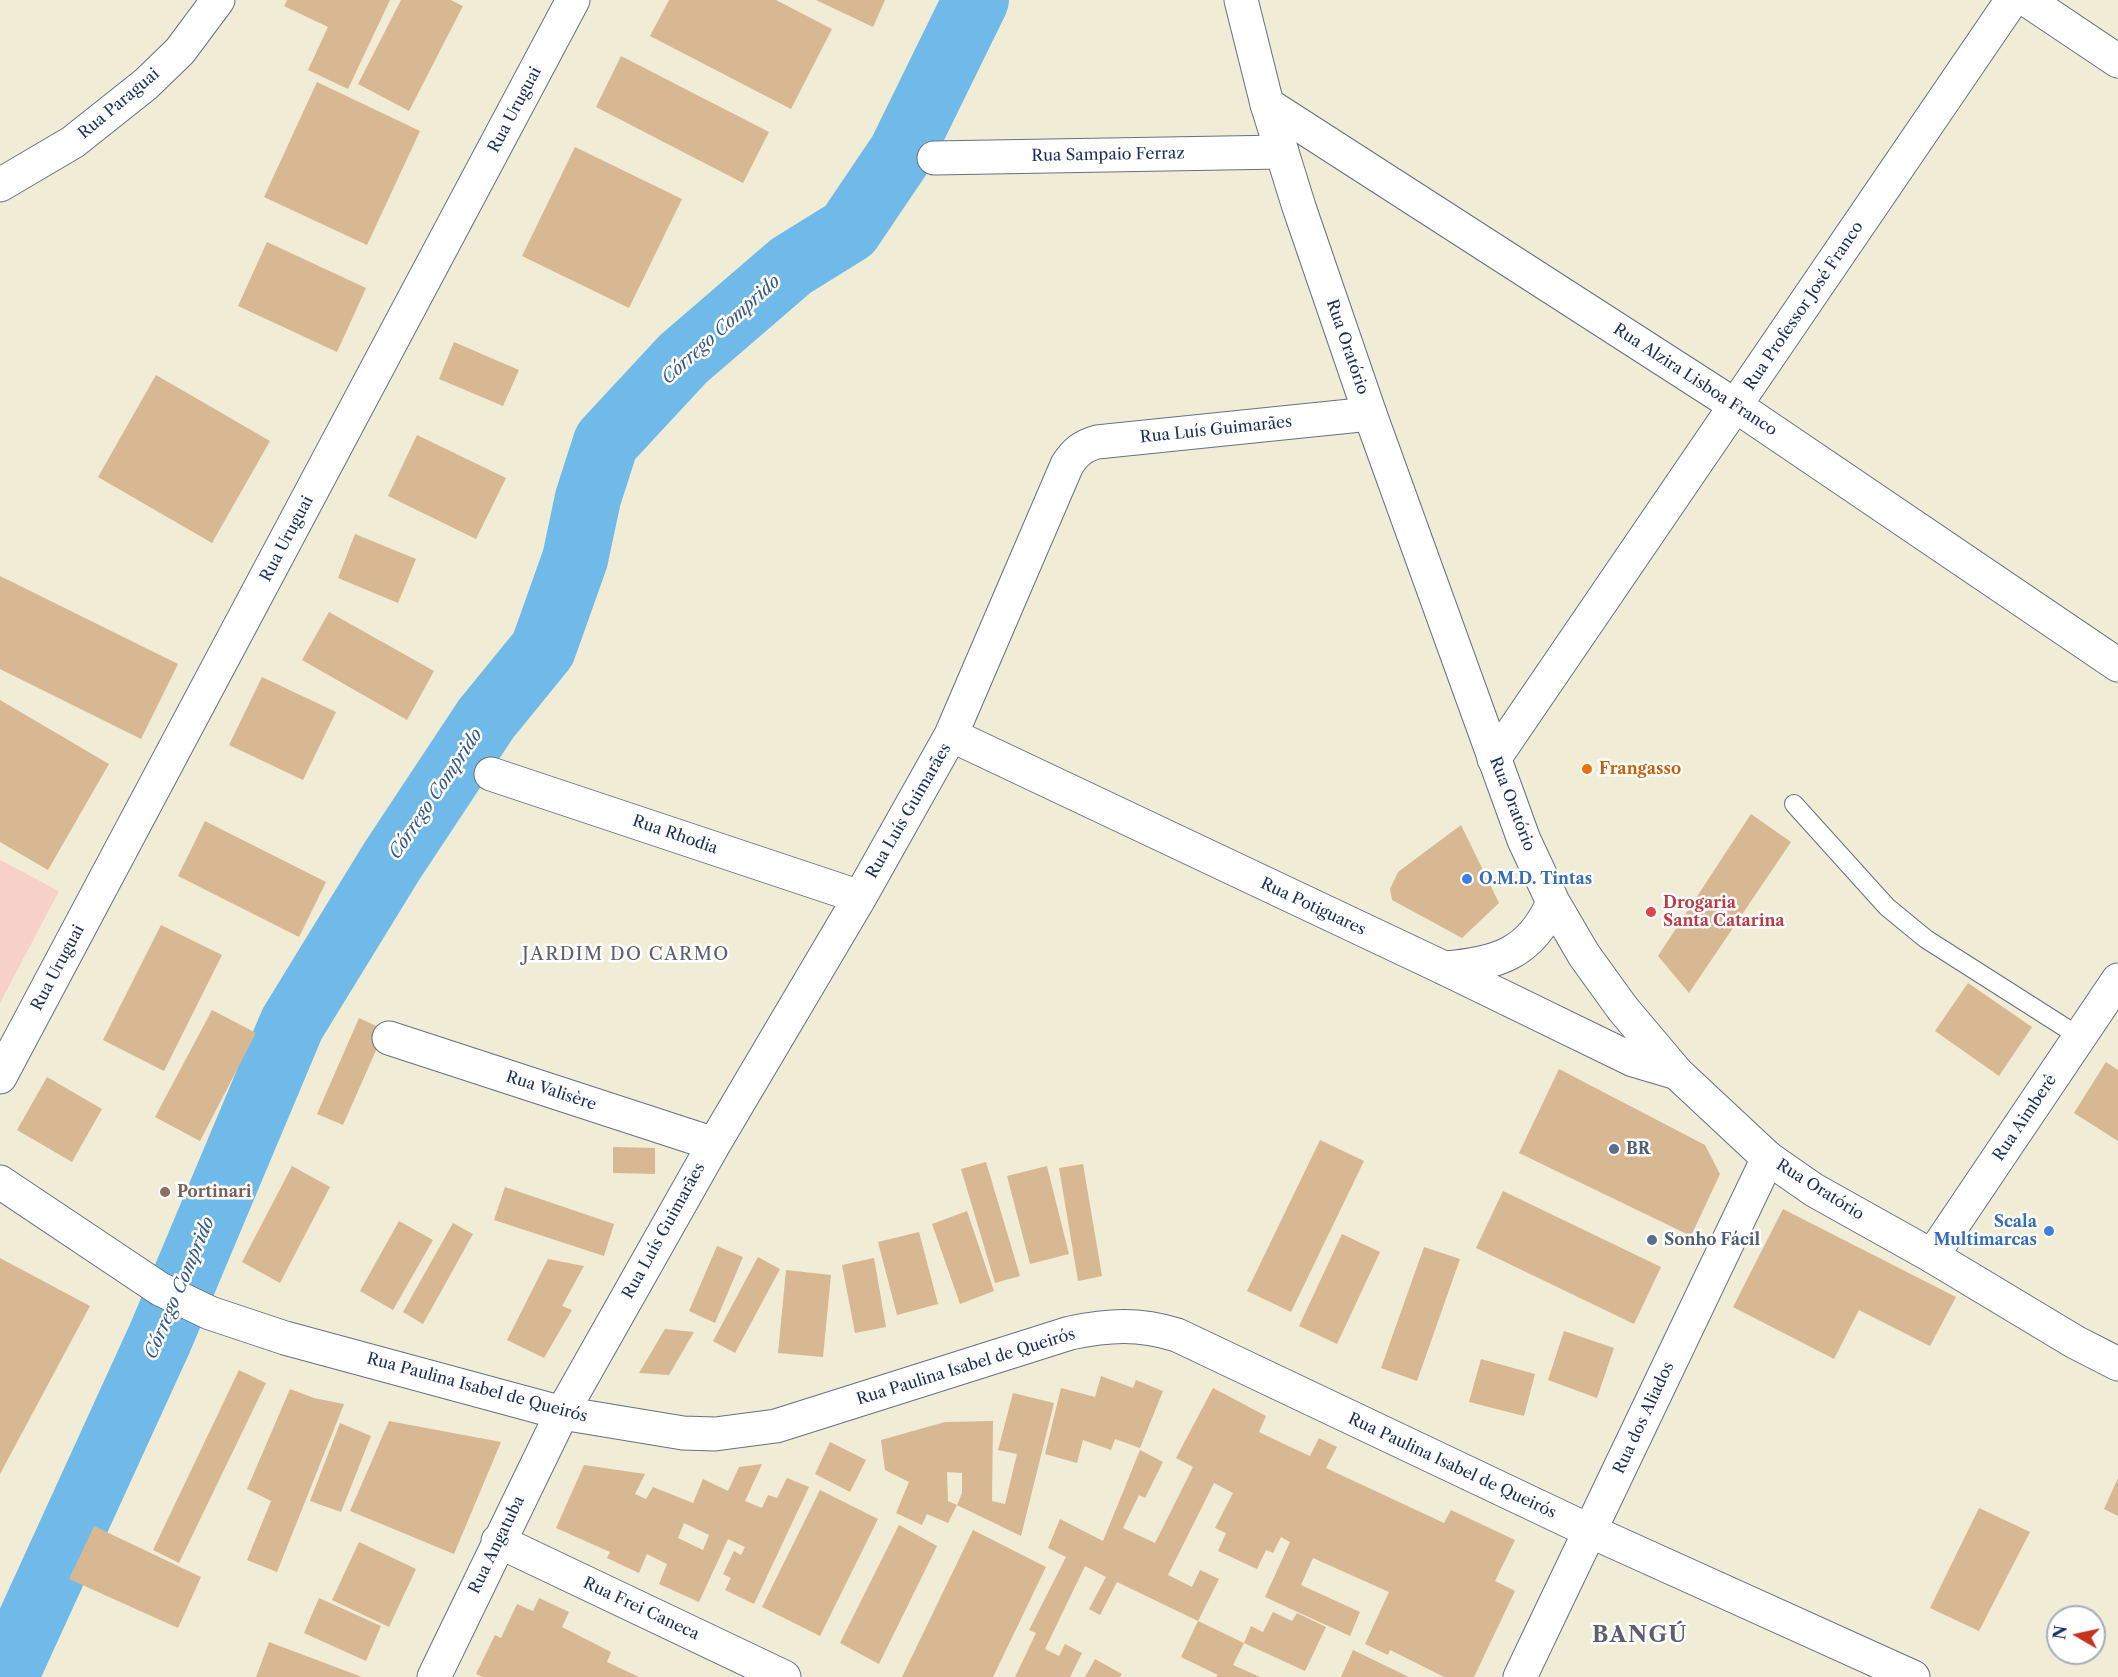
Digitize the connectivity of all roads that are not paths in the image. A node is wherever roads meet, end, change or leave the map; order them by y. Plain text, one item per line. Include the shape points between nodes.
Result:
1 (218, 0) edge
2 (1240, 0) edge
3 (2012, 0) edge
4 (2027, 0) edge
5 (561, 4) edge
6 (2118, 61) edge
7 (1267, 104) junction
8 (1282, 152) junction
9 (933, 158) dead end
10 (0, 185) edge
11 (1736, 406) junction
12 (1370, 414) junction
13 (2118, 665) edge
14 (951, 735) junction
15 (1494, 759) junction
16 (491, 774) dead end
17 (1794, 804) dead end
18 (860, 897) junction
19 (1553, 902) junction
20 (1444, 968) junction
21 (2118, 980) edge
22 (2080, 1036) junction
23 (389, 1038) dead end
24 (1677, 1073) junction
25 (0, 1077) edge
26 (714, 1144) junction
27 (1768, 1158) junction
28 (0, 1182) edge
29 (1932, 1256) junction
30 (2118, 1364) edge
31 (562, 1413) junction
32 (1590, 1531) junction
33 (498, 1541) junction
34 (434, 1677) edge
35 (784, 1677) edge
36 (1520, 1677) edge
37 (1913, 1677) edge

1 - 10 street, Rua Paraguai via 180,51 146,84 73,142
2 - 7 street, Rua Oratório
3 - 11 street, Rua Professor José Franco
4 - 6 street
5 - 25 street, Rua Uruguai
7 - 8 street, Rua Oratório
7 - 11 street, Rua Alzira Lisboa Franco
8 - 9 street, Rua Sampaio Ferraz
8 - 12 street, Rua Oratório
11 - 13 street, Rua Alzira Lisboa Franco
11 - 15 street, Rua Professor José Franco
12 - 14 street, Rua Luís Guimarães via 1098,442 1080,449 1067,465
12 - 15 street, Rua Oratório
14 - 18 street, Rua Luís Guimarães
14 - 20 street, Rua Potiguares
15 - 19 street, Rua Oratório via 1524,840
16 - 18 street, Rua Rhodia
17 - 22 lane via 1887,907 1918,932
18 - 26 street, Rua Luís Guimarães
19 - 20 street via 1536,931 1503,958
19 - 24 street, Rua Oratório via 1584,955 1623,1009
20 - 24 street, Rua Potiguares via 1633,1060
21 - 22 street, Rua Aimberê
22 - 29 street, Rua Aimberê
23 - 26 street, Rua Valisère
24 - 27 street, Rua Oratório
26 - 31 street, Rua Luís Guimarães
27 - 29 street, Rua Oratório via 1814,1190
27 - 32 street, Rua dos Aliados
28 - 31 street, Rua Paulina Isabel de Queirós via 160,1289 210,1313 285,1338
29 - 30 street, Rua Oratório
31 - 32 street, Rua Paulina Isabel de Queirós via 683,1433 750,1431 777,1426 1070,1333 1101,1326 1154,1328 1177,1335
31 - 33 street, Rua Angatuba
32 - 36 street, Rua dos Aliados
32 - 37 street, Rua Paulina Isabel de Queirós
33 - 34 street, Rua Angatuba
33 - 35 street, Rua Frei Caneca

